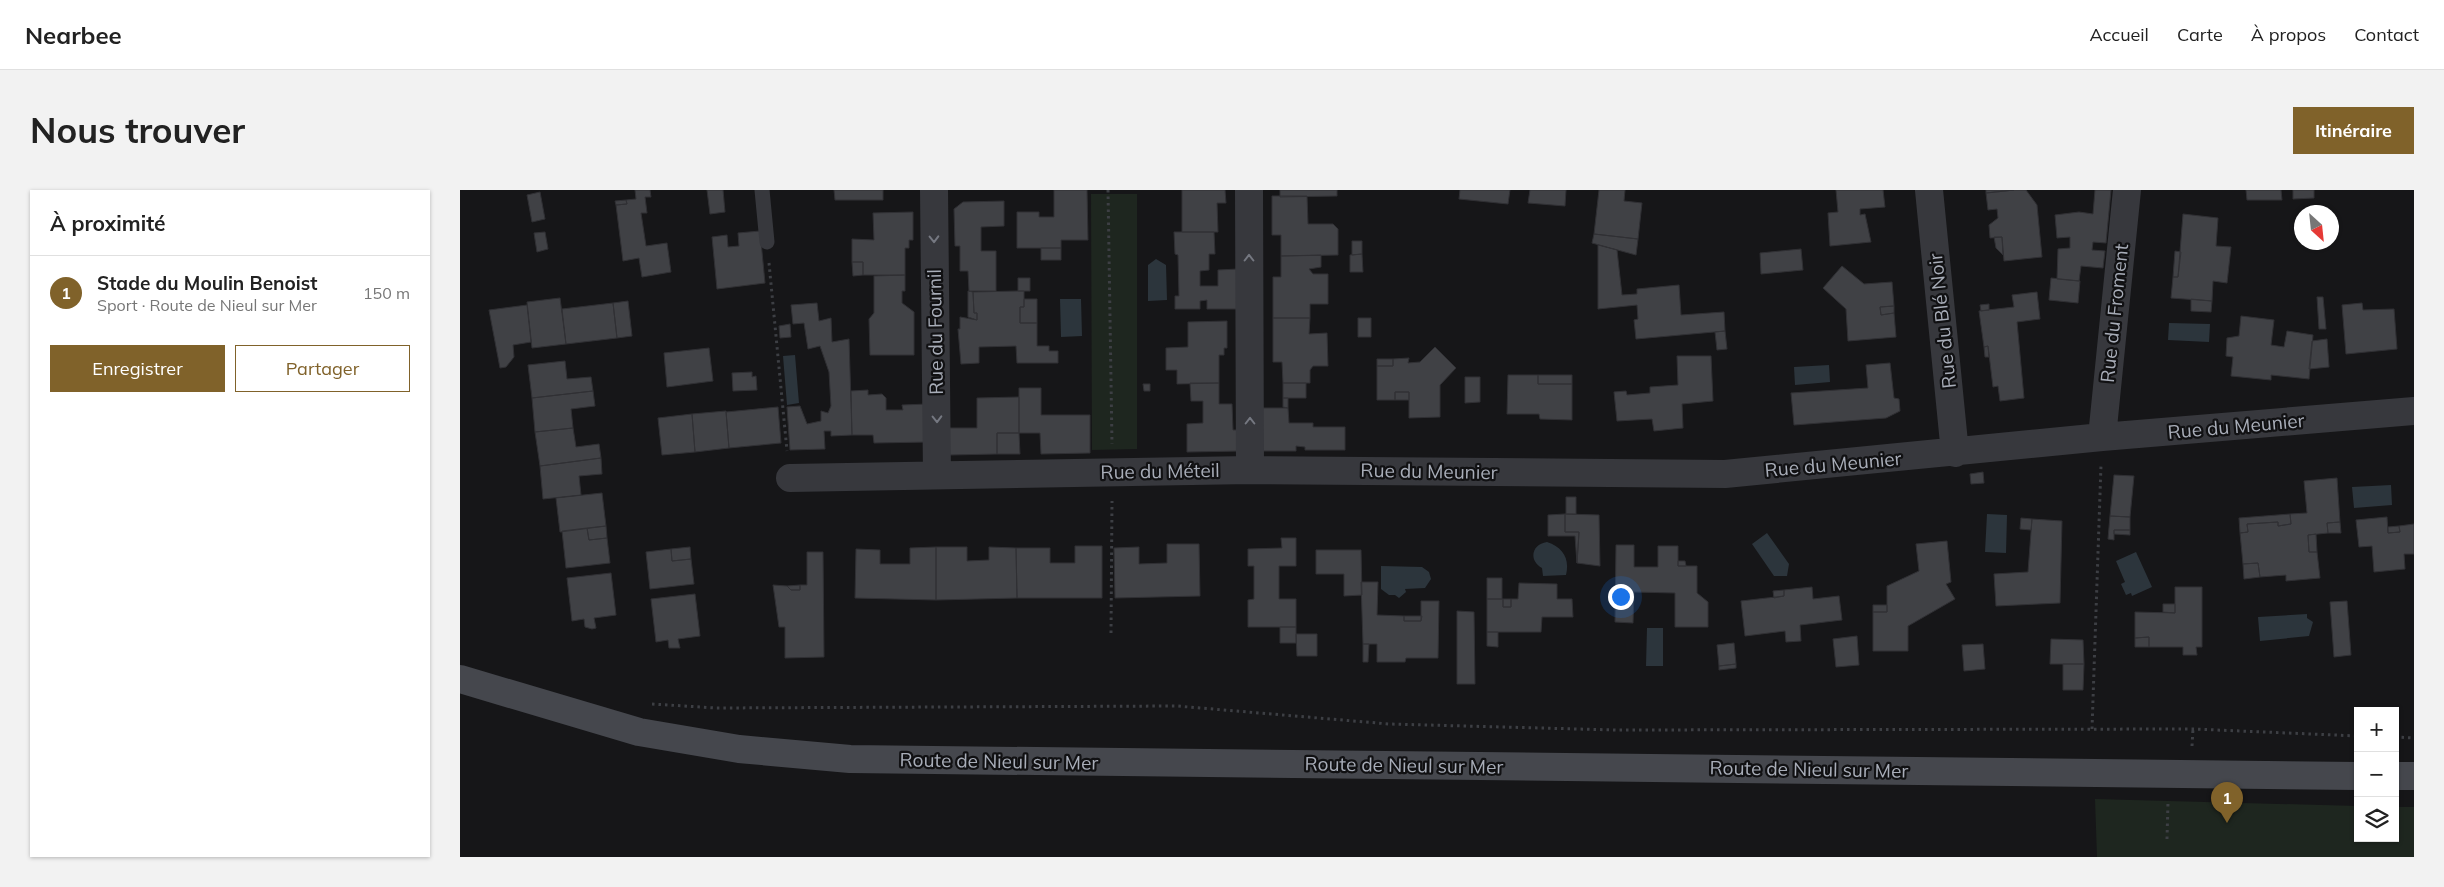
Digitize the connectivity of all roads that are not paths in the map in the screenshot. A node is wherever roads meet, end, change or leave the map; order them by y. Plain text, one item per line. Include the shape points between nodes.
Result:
1 (762, 190) edge
2 (934, 190) edge
3 (1249, 190) edge
4 (1929, 190) edge
5 (2127, 190) edge
6 (767, 242) road end
7 (2414, 411) edge
8 (2102, 437) junction
9 (1955, 453) junction
10 (1250, 470) junction
11 (937, 475) junction
12 (790, 478) road end
13 (460, 679) edge
14 (2354, 776) edge
15 (2399, 776) edge
16 (2414, 776) edge

1 - 6 lane
2 -> 11 street, Rue du Fournil
10 -> 3 street
4 - 9 street, Rue du Blé Noir
5 - 8 street, Rue du Froment
7 - 8 street, Rue du Meunier
8 - 9 street, Rue du Meunier
9 - 10 street, Rue du Meunier via 1725,474
10 - 11 street, Rue du Méteil
11 - 12 street, Rue du Méteil
13 - 14 street, Route de Nieul sur Mer via 639,732 739,749 850,759
15 - 16 street

